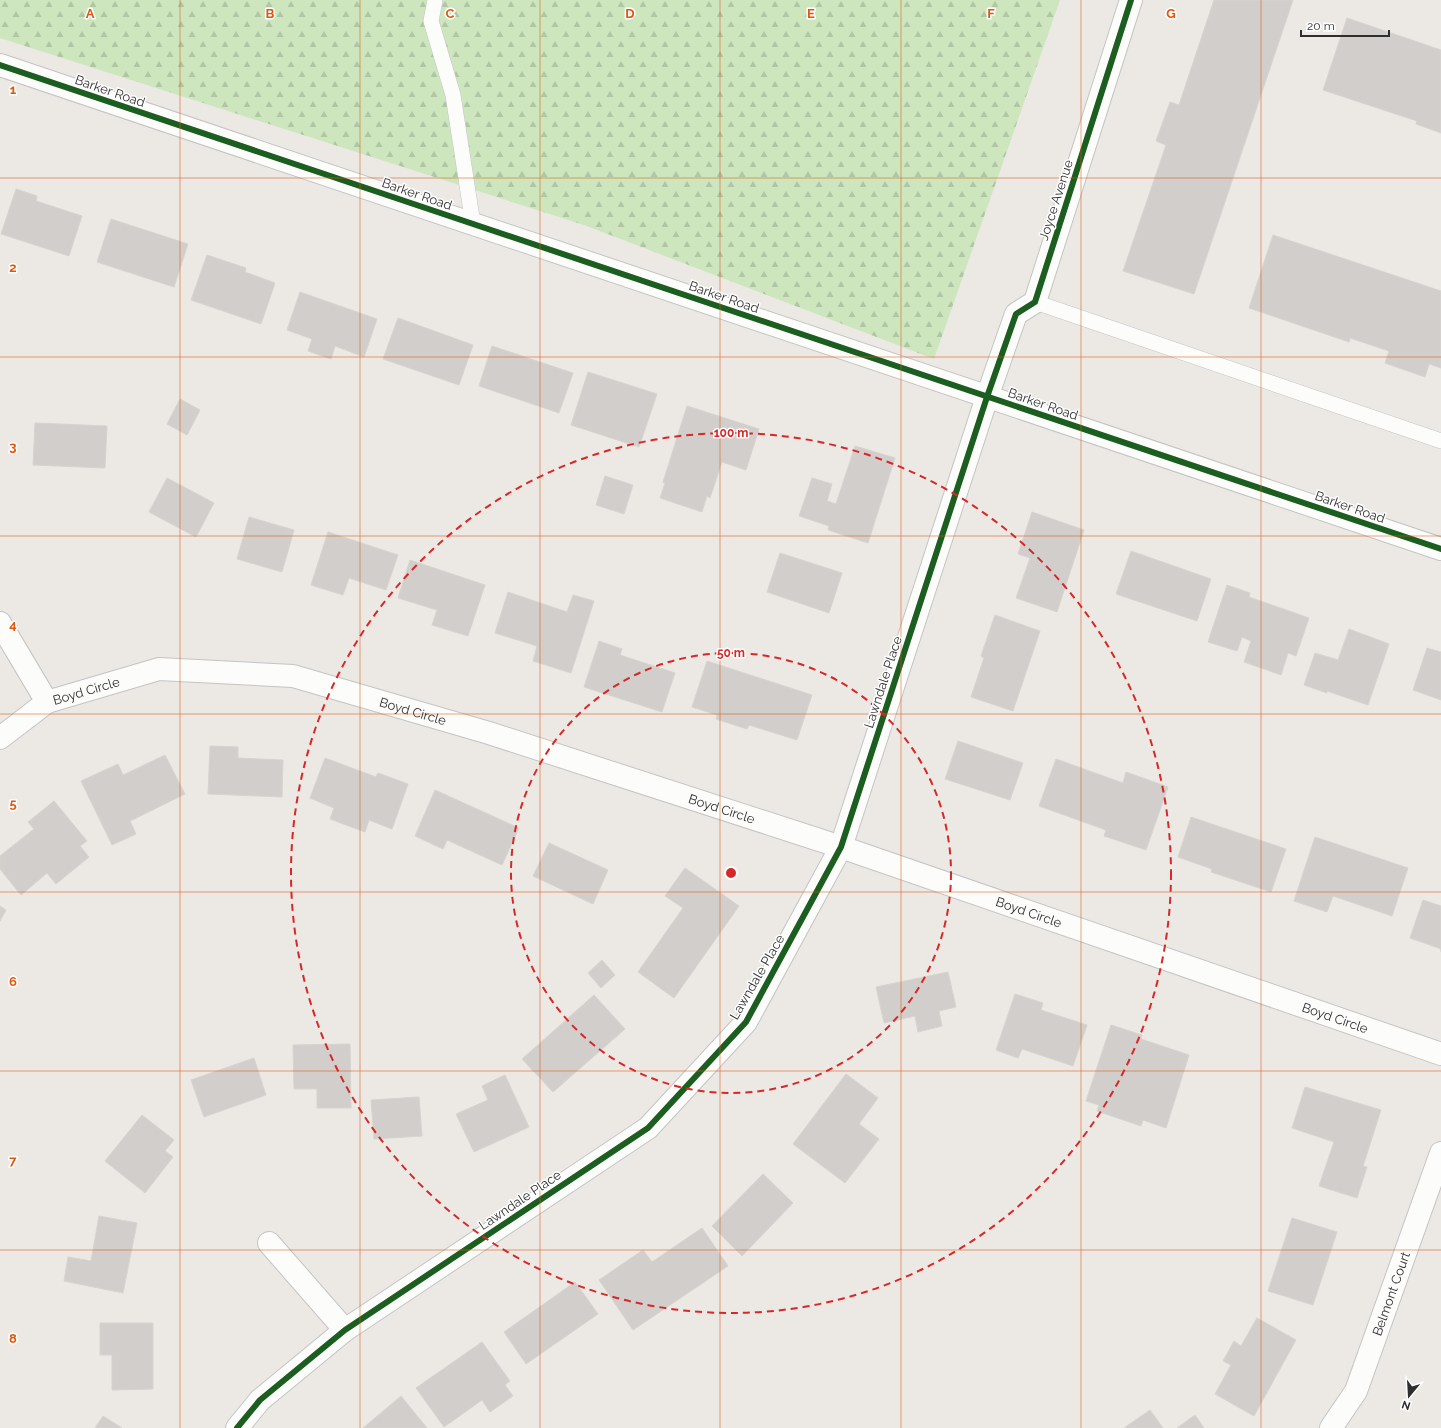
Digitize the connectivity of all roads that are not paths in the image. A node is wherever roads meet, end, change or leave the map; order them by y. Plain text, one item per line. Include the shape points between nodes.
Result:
1 (435, 0) edge
2 (1131, 0) edge
3 (0, 66) edge
4 (473, 224) junction
5 (1035, 302) junction
6 (987, 397) junction
7 (1441, 441) edge
8 (1441, 549) edge
9 (0, 623) edge
10 (47, 702) junction
11 (0, 738) edge
12 (841, 847) junction
13 (1441, 1054) edge
14 (1441, 1153) edge
15 (269, 1243) dead end
16 (345, 1330) junction
17 (237, 1428) edge
18 (1330, 1428) edge

1 - 4 lane via 431,21 452,95
2 - 5 street, Joyce Avenue
3 - 4 street, Barker Road
4 - 6 street, Barker Road
5 - 6 street via 1016,314
5 - 7 lane
6 - 8 street, Barker Road
6 - 12 street, Lawndale Place
9 - 10 street
10 - 11 street, Boyd Circle
10 - 12 street, Boyd Circle via 159,669 293,676 489,733
12 - 13 street, Boyd Circle
12 - 16 street, Lawndale Place via 746,1022 648,1128
14 - 18 street, Belmont Court via 1356,1391
15 - 16 street
16 - 17 street, Lawndale Place via 260,1400

